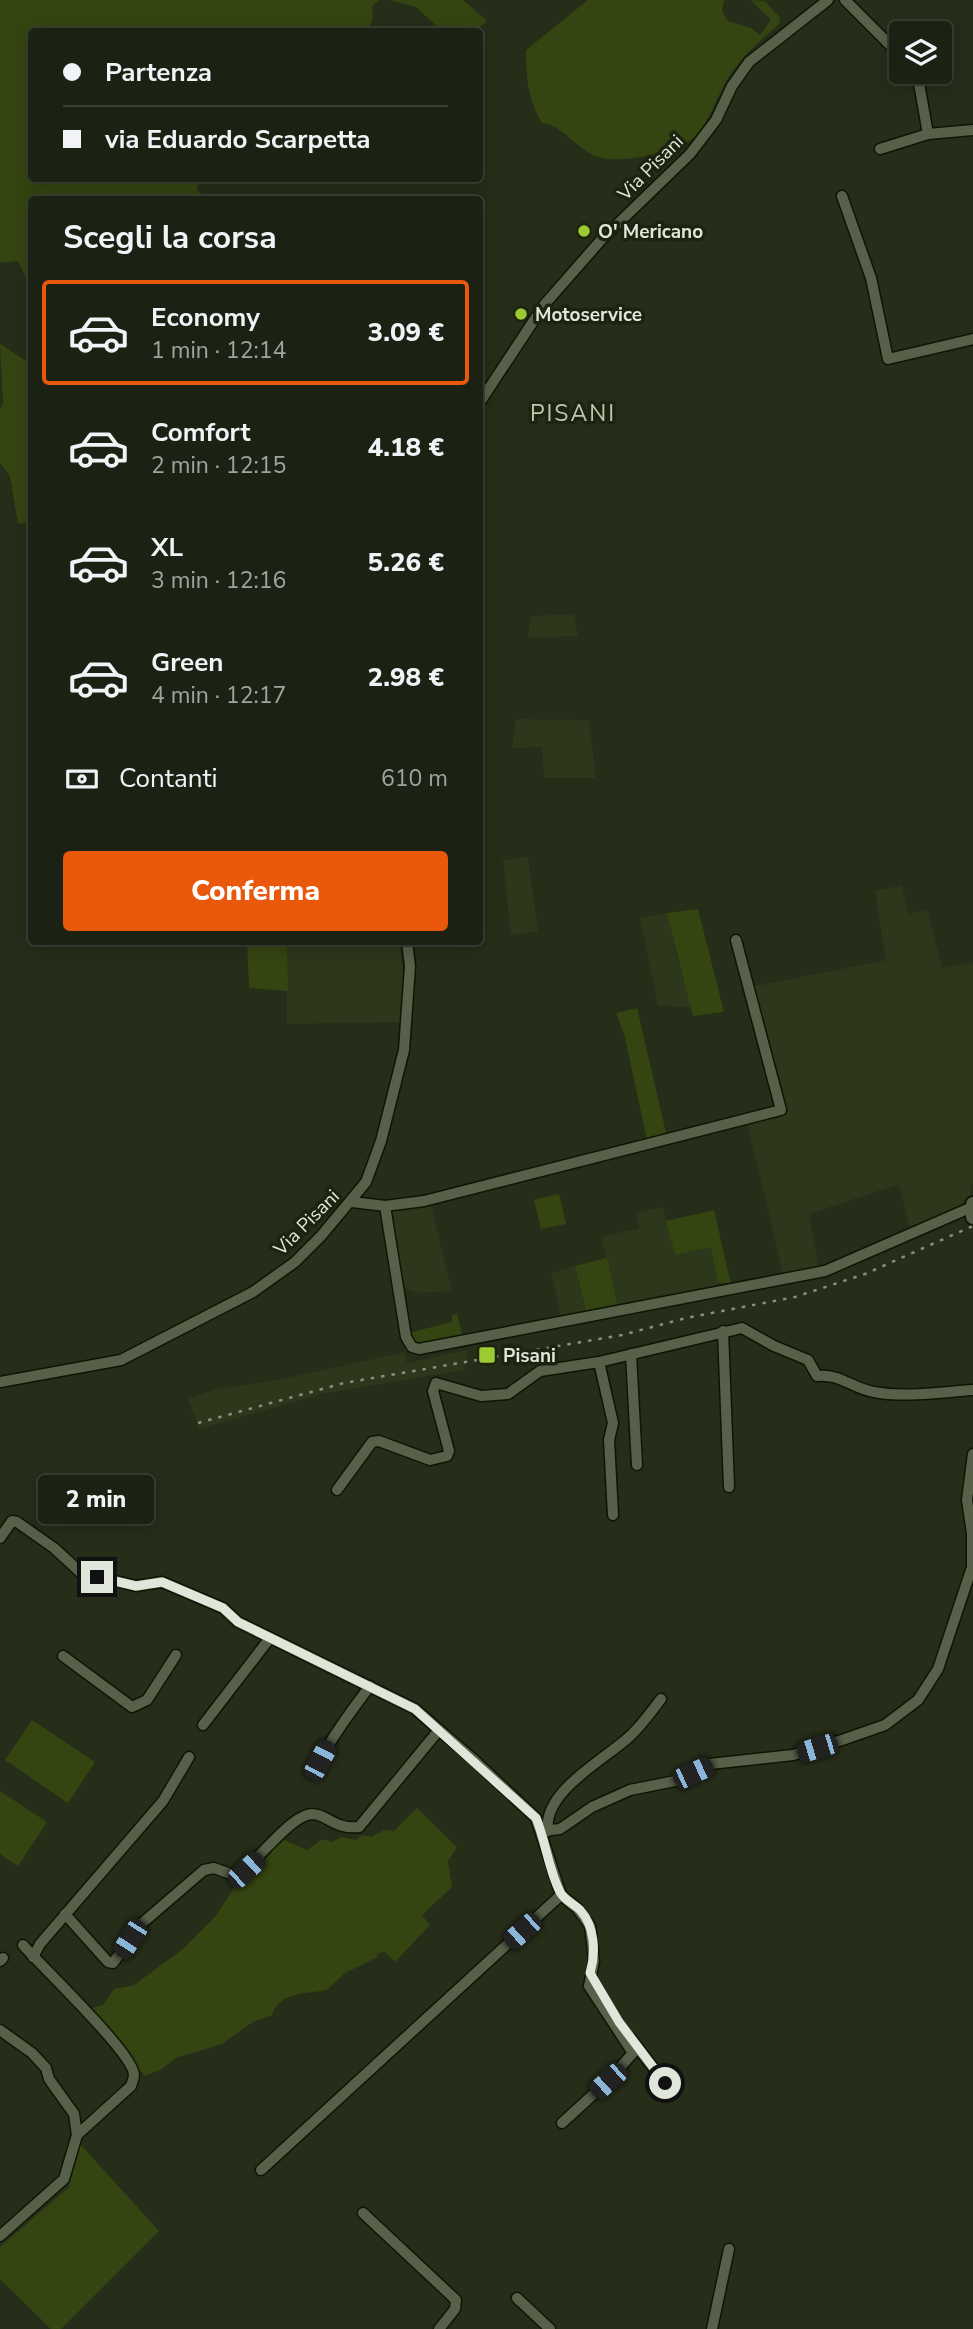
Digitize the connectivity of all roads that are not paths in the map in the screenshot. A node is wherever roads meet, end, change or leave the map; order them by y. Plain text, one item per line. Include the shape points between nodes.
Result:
1 (828, 0) edge
2 (845, 0) edge
3 (889, 44) edge
4 (919, 84) edge
5 (973, 130) edge
6 (928, 134) junction
7 (880, 149) dead end
8 (842, 196) dead end
9 (973, 339) edge
10 (483, 397) edge
11 (736, 940) dead end
12 (407, 945) edge
13 (352, 1202) junction
14 (973, 1205) edge
15 (385, 1206) junction
16 (973, 1217) edge
17 (723, 1331) junction
18 (631, 1353) junction
19 (599, 1362) junction
20 (0, 1382) edge
21 (973, 1390) edge
22 (973, 1454) edge
23 (637, 1465) dead end
24 (729, 1487) dead end
25 (337, 1490) dead end
26 (613, 1515) dead end
27 (0, 1538) edge
28 (270, 1638) junction
29 (176, 1655) dead end
30 (62, 1656) dead end
31 (370, 1686) junction
32 (661, 1699) dead end
33 (202, 1725) dead end
34 (439, 1730) junction
35 (189, 1757) dead end
36 (320, 1760) dead end
37 (545, 1831) junction
38 (561, 1895) junction
39 (65, 1914) junction
40 (23, 1945) dead end
41 (33, 1957) junction
42 (590, 1973) junction
43 (0, 2031) edge
44 (665, 2083) dead end
45 (562, 2123) dead end
46 (77, 2135) junction
47 (261, 2170) dead end
48 (363, 2213) dead end
49 (0, 2236) edge
50 (729, 2249) dead end
51 (517, 2298) dead end
52 (439, 2329) edge
53 (550, 2329) edge
54 (712, 2329) edge

1 - 10 street, Via Pisani via 749,62 716,120 690,154 601,240 544,304
2 - 3 street
4 - 6 street
5 - 6 street
6 - 7 street
8 - 9 street via 871,278 888,359
11 - 15 street via 781,1110 424,1201
12 - 13 street, Via Pisani via 404,1050 376,1160
13 - 15 street
13 - 20 street, Via Pisani via 295,1262 220,1310 121,1360
14 - 15 street via 825,1271 419,1349 412,1347 407,1337
14 - 16 main road
17 - 18 street
17 - 21 street via 743,1328 808,1360 817,1376 842,1378 868,1391
17 - 24 street
18 - 19 street
18 - 23 street
19 - 25 street via 540,1371 508,1394 481,1396 436,1382 433,1391 447,1456 430,1460 372,1442
19 - 26 street via 613,1423 609,1440
22 - 37 street via 967,1500 972,1567 938,1669 918,1700 885,1724 842,1740 793,1755 710,1764 675,1781 630,1790 566,1825
27 - 28 street via 12,1521 17,1522 80,1572 136,1586 162,1582 223,1608 238,1622
28 - 31 street
28 - 33 street
29 - 30 street via 147,1700 132,1707
31 - 34 street via 415,1709
31 - 36 street
32 - 37 street via 632,1734 555,1801
34 - 37 street
34 - 39 street via 359,1827 335,1826 315,1814 308,1815 291,1823 236,1876 214,1868 204,1870 140,1925 113,1963
35 - 39 street via 163,1801
37 - 38 street via 542,1846
38 - 42 street via 590,1926 594,1961
38 - 47 street
39 - 41 street
40 - 41 street
41 - 46 street via 109,2038 134,2075 131,2086
42 - 44 street via 619,2022
42 - 45 street via 589,1986 634,2053
43 - 46 street via 46,2068 74,2114
46 - 49 street via 64,2179
48 - 52 street via 456,2300 455,2309
50 - 54 street
51 - 53 street

